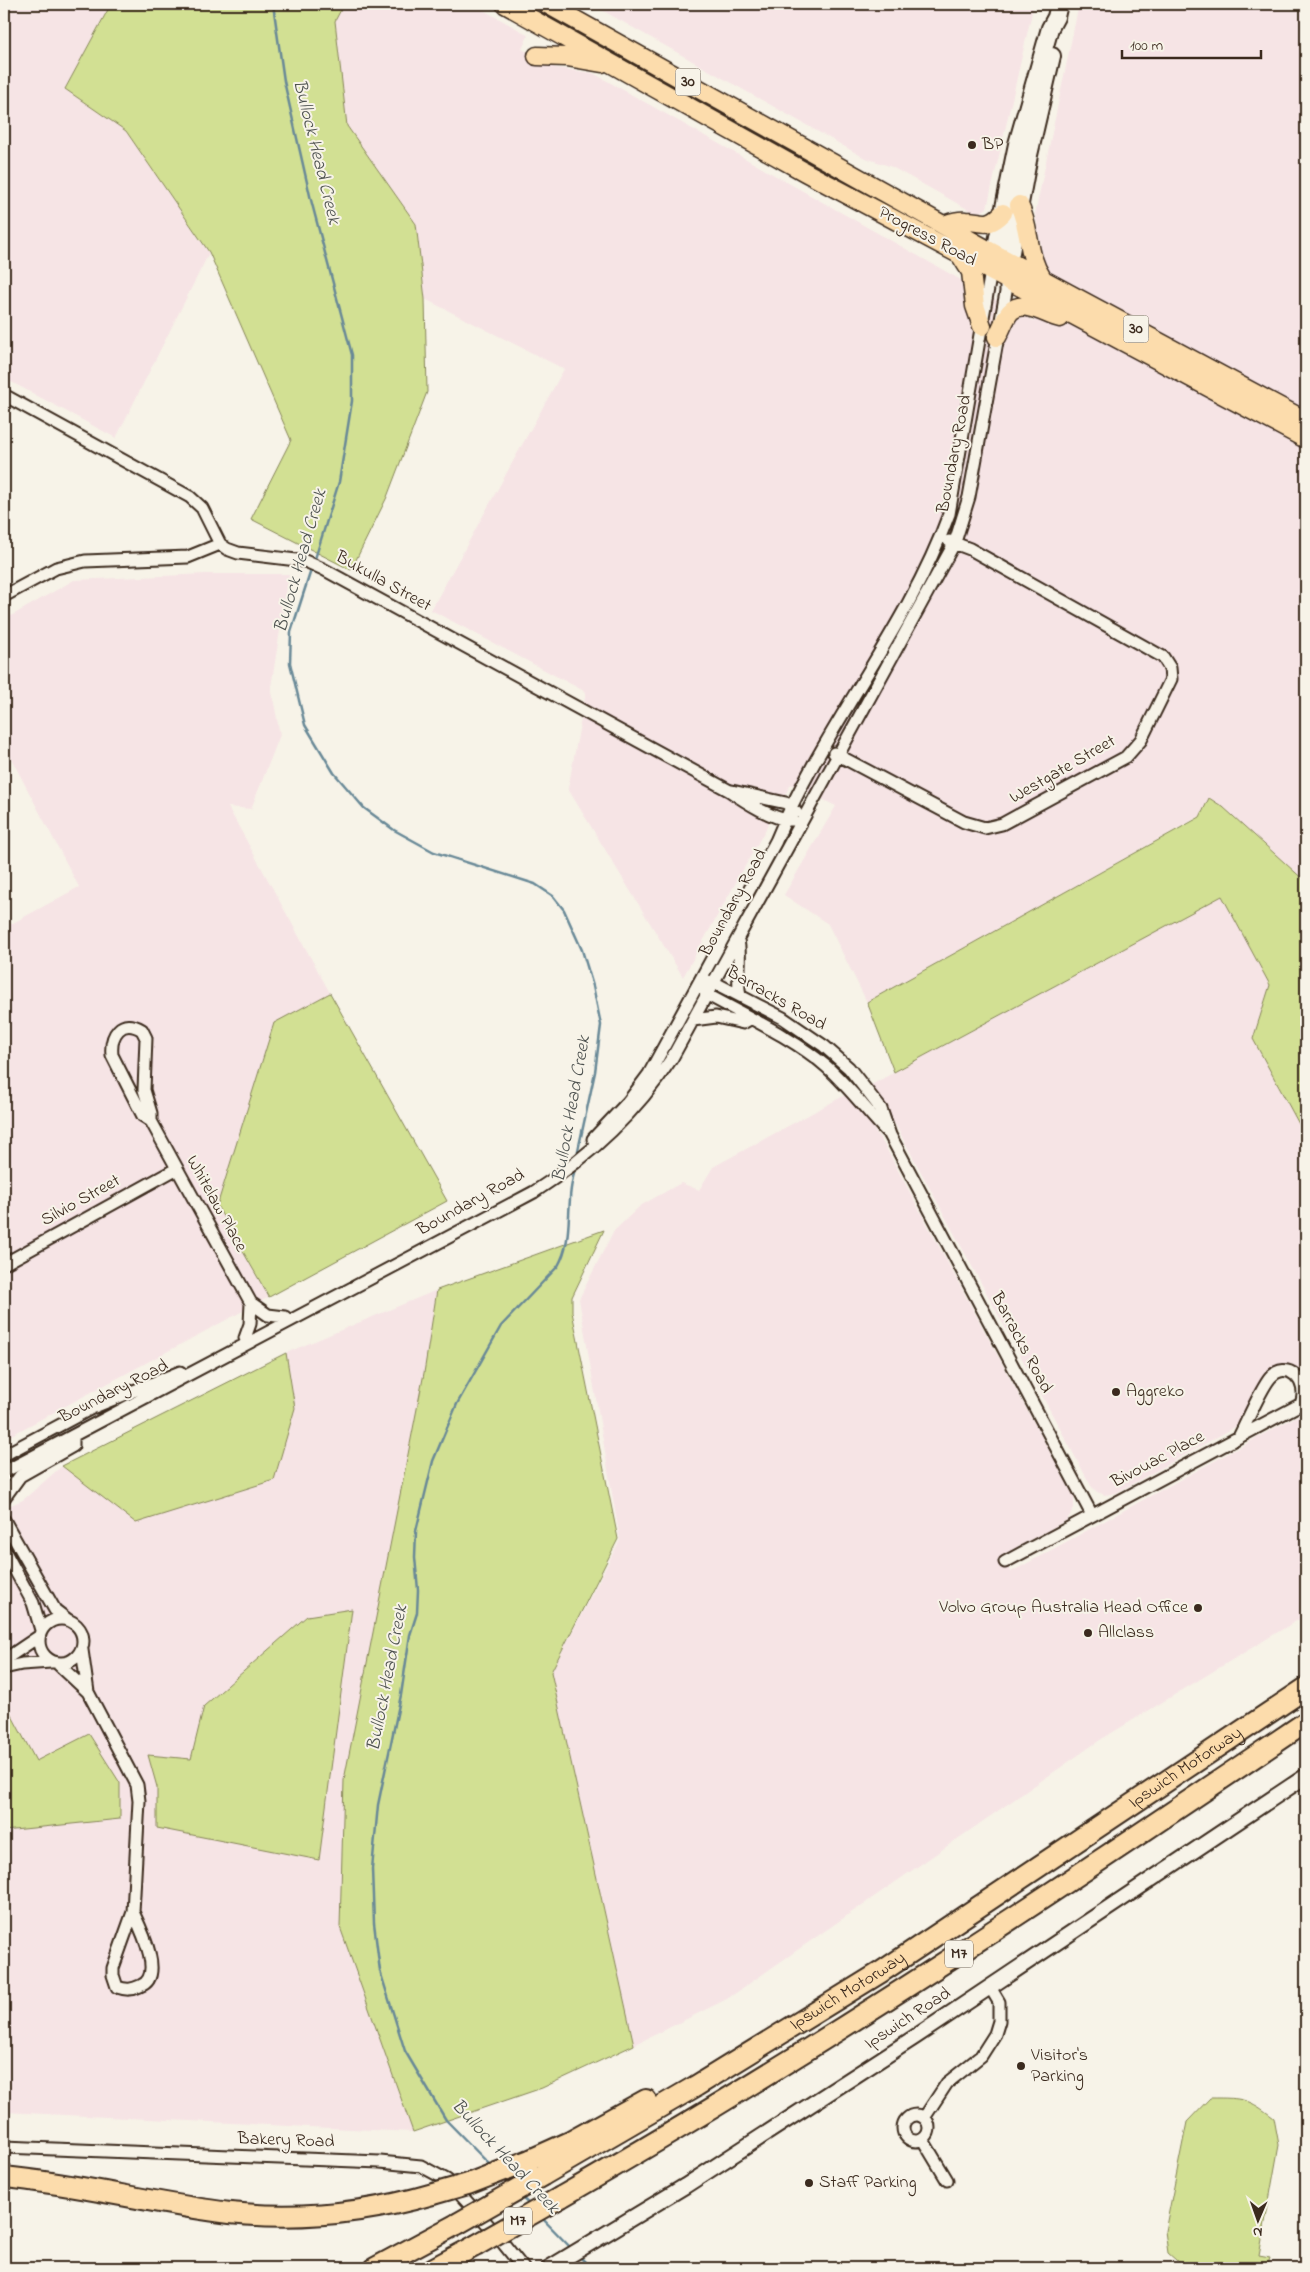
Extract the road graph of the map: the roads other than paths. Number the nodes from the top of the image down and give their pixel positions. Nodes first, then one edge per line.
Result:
1 (505, 4) edge
2 (554, 8) edge
3 (1057, 10) edge
4 (551, 28) junction
5 (537, 56) dead end
6 (617, 66) junction
7 (1019, 205) junction
8 (1002, 213) junction
9 (944, 225) junction
10 (961, 256) junction
11 (1002, 257) junction
12 (999, 275) junction
13 (1042, 278) junction
14 (982, 326) junction
15 (1094, 327) junction
16 (998, 337) junction
17 (4, 395) edge
18 (1306, 421) edge
19 (1306, 439) edge
20 (940, 539) junction
21 (954, 542) junction
22 (220, 544) junction
23 (4, 596) edge
24 (823, 747) junction
25 (838, 755) junction
26 (730, 791) junction
27 (792, 807) junction
28 (801, 820) junction
29 (784, 821) junction
30 (738, 940) junction
31 (698, 980) junction
32 (714, 982) junction
33 (706, 994) junction
34 (740, 996) junction
35 (750, 1019) junction
36 (693, 1020) junction
37 (151, 1121) junction
38 (615, 1123) junction
39 (890, 1136) junction
40 (176, 1169) junction
41 (492, 1212) junction
42 (4, 1264) edge
43 (251, 1303) junction
44 (285, 1317) junction
45 (245, 1338) junction
46 (73, 1436) junction
47 (1239, 1437) junction
48 (5, 1453) edge
49 (4, 1472) edge
50 (4, 1498) edge
51 (1092, 1515) junction
52 (4, 1520) edge
53 (4, 1550) edge
54 (1005, 1562) dead end
55 (68, 1620) junction
56 (40, 1634) junction
57 (82, 1650) junction
58 (4, 1660) edge
59 (55, 1663) junction
60 (4, 1668) edge
61 (1306, 1688) edge
62 (88, 1692) junction
63 (1306, 1722) edge
64 (1306, 1776) edge
65 (134, 1912) junction
66 (990, 1987) junction
67 (696, 2086) junction
68 (924, 2118) junction
69 (923, 2140) junction
70 (4, 2147) edge
71 (4, 2177) edge
72 (947, 2180) dead end
73 (375, 2268) edge
74 (434, 2268) edge
75 (523, 2268) edge
76 (549, 2268) edge

1 - 4 main road, Progress Road / 30
2 - 4 main road, Progress Road / 30
2 - 9 main road, Progress Road / 30
3 - 7 main road, Boundary Road
3 - 8 main road, Boundary Road
4 - 6 main road, Progress Road / 30
5 - 6 main road
6 - 10 main road, Progress Road / 30
7 - 11 main road, Boundary Road
7 - 13 main road
8 - 9 main road
8 - 11 main road, Boundary Road
9 - 11 main road, Progress Road / 30
10 - 12 main road, Progress Road / 30
10 - 14 main road
11 - 12 main road, Boundary Road
11 - 13 main road, Progress Road / 30
12 - 14 street, Boundary Road
12 - 15 main road, Progress Road / 30
12 - 16 street, Boundary Road
13 - 18 main road, Progress Road / 30
14 - 20 street, Boundary Road
15 - 16 main road
15 - 19 main road, Progress Road / 30
16 - 21 street, Boundary Road
17 - 22 street
20 - 21 street, Westgate Street
20 - 24 street, Boundary Road
21 - 25 street, Boundary Road
21 - 25 street, Westgate Street
22 - 23 street
22 - 26 street, Bukulla Street
24 - 25 street, Westgate Street
24 - 27 street, Boundary Road
25 - 28 street, Boundary Road
26 - 27 street, Bukulla Street
26 - 29 street, Bukulla Street
27 - 28 street
27 - 29 street, Boundary Road
28 - 29 street
28 - 30 street, Boundary Road
29 - 31 street, Boundary Road
30 - 32 street, Boundary Road
30 - 34 street
31 - 32 street, Barracks Road
31 - 33 street, Barracks Road
31 - 38 street, Boundary Road
32 - 33 street, Boundary Road
32 - 34 street, Barracks Road
33 - 35 street, Barracks Road
33 - 36 street, Boundary Road
34 - 39 street, Barracks Road
35 - 36 street
35 - 39 street, Barracks Road
36 - 38 street, Boundary Road
37 - 37 street, Whitelaw Place
37 - 40 street, Whitelaw Place
38 - 41 street, Boundary Road
39 - 51 street, Barracks Road
40 - 42 street, Silvio Street
40 - 43 street, Whitelaw Place
41 - 44 street, Boundary Road
41 - 46 street, Boundary Road
43 - 44 street
43 - 45 street
44 - 45 street, Boundary Road
45 - 48 street, Boundary Road
46 - 49 street, Boundary Road
46 - 50 street
47 - 47 street, Bivouac Place
47 - 51 street, Bivouac Place
51 - 54 street, Bivouac Place
52 - 55 street
53 - 56 street
55 - 56 street
55 - 57 street
56 - 58 street
56 - 59 street
57 - 59 street
57 - 62 street
59 - 60 street
59 - 62 street
61 - 67 highway, Ipswich Motorway / M7
62 - 65 street
63 - 74 highway, Ipswich Motorway / M7, bridge
64 - 66 street, Ipswich Road
65 - 65 street
66 - 68 street
66 - 76 street, Ipswich Road
67 - 71 highway, bridge
67 - 73 highway, Ipswich Motorway / M7, bridge
68 - 69 street
68 - 69 street
69 - 72 street
70 - 75 street, Bakery Road

